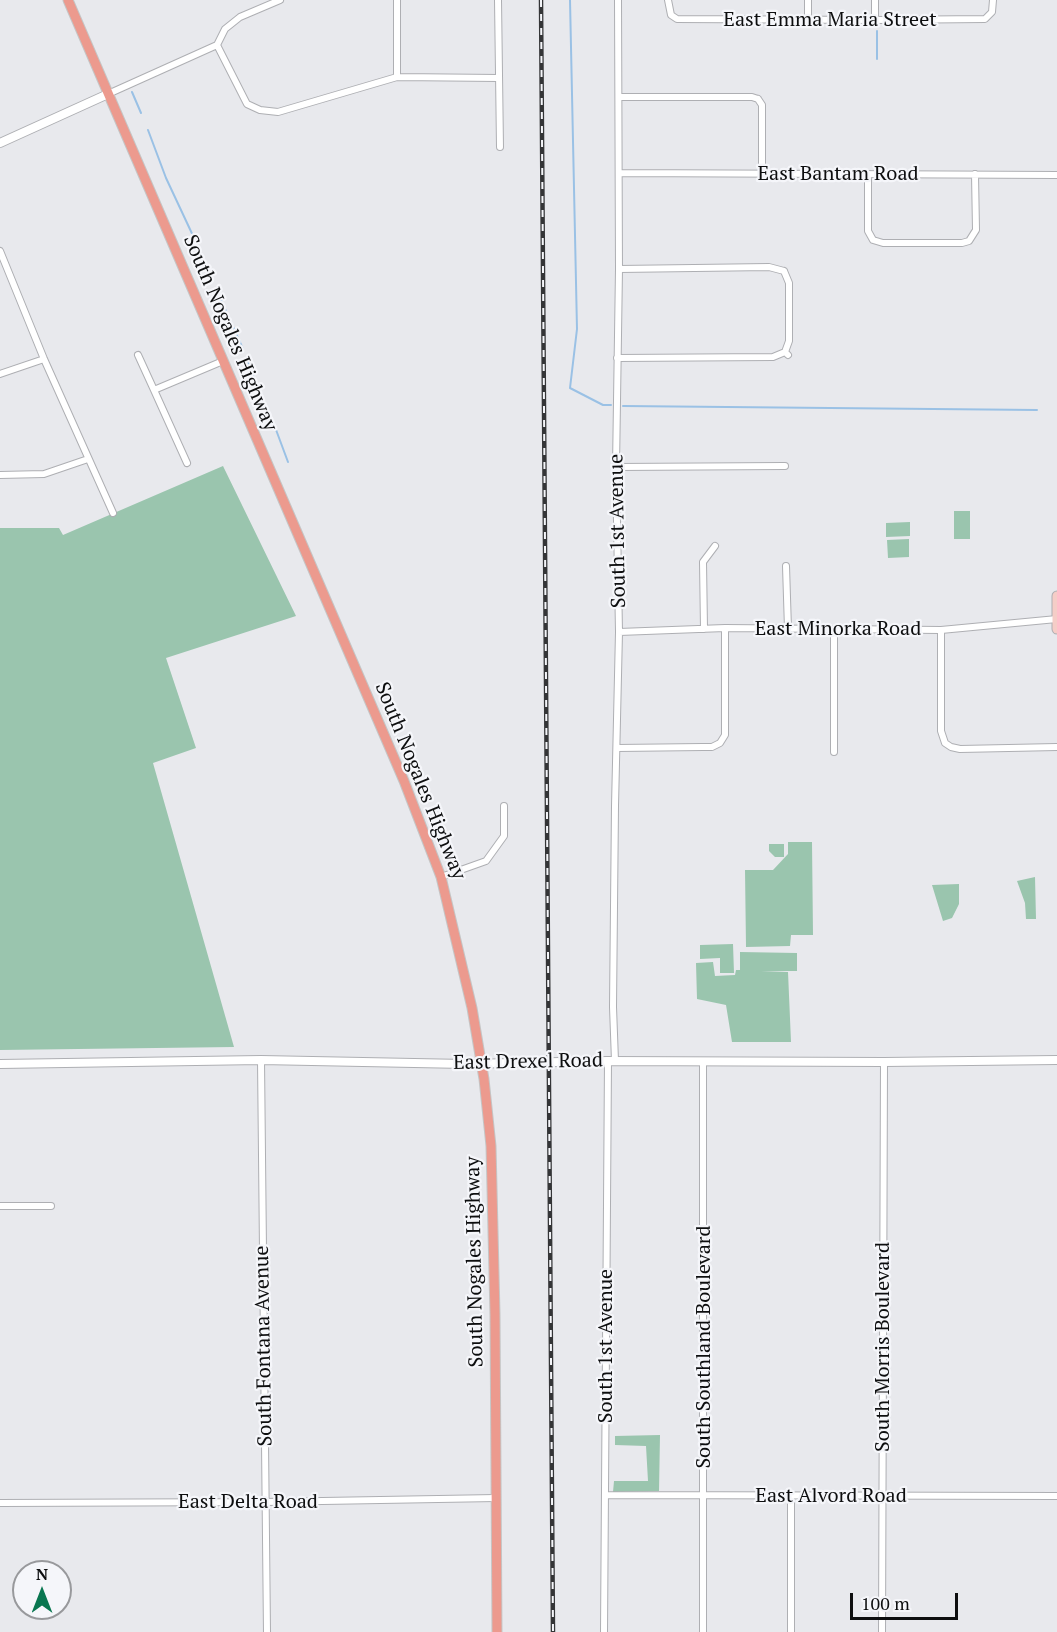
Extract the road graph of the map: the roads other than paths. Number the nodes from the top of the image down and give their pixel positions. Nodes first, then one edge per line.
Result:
1 (68, 0) edge
2 (280, 0) edge
3 (397, 0) edge
4 (498, 0) edge
5 (618, 0) edge
6 (668, 0) edge
7 (808, 0) edge
8 (875, 0) edge
9 (993, 0) edge
10 (808, 20) junction
11 (874, 20) junction
12 (217, 45) junction
13 (397, 77) junction
14 (499, 78) junction
15 (108, 94) junction
16 (765, 94) dead end
17 (619, 97) junction
18 (758, 99) junction
19 (0, 143) edge
20 (500, 147) dead end
21 (619, 173) junction
22 (762, 174) junction
23 (868, 174) junction
24 (975, 174) junction
25 (1057, 175) edge
26 (0, 251) edge
27 (2, 261) edge
28 (619, 269) junction
29 (138, 355) dead end
30 (617, 358) junction
31 (44, 359) junction
32 (223, 361) junction
33 (0, 374) edge
34 (154, 390) junction
35 (88, 459) junction
36 (187, 463) dead end
37 (785, 466) dead end
38 (616, 467) junction
39 (0, 475) edge
40 (113, 513) dead end
41 (715, 546) dead end
42 (786, 566) dead end
43 (1057, 596) edge
44 (1057, 619) edge
45 (725, 628) junction
46 (704, 629) junction
47 (788, 629) junction
48 (834, 629) junction
49 (1057, 629) edge
50 (941, 630) junction
51 (619, 632) junction
52 (945, 743) junction
53 (1057, 747) edge
54 (617, 748) junction
55 (939, 749) dead end
56 (834, 752) dead end
57 (504, 806) dead end
58 (441, 877) junction
59 (261, 1060) junction
60 (1057, 1060) edge
61 (611, 1061) junction
62 (703, 1062) junction
63 (884, 1062) junction
64 (0, 1064) edge
65 (480, 1064) junction
66 (0, 1206) edge
67 (51, 1206) dead end
68 (605, 1495) junction
69 (703, 1496) junction
70 (791, 1496) junction
71 (882, 1496) junction
72 (1057, 1496) edge
73 (496, 1498) junction
74 (266, 1502) junction
75 (0, 1503) edge
76 (267, 1632) edge
77 (497, 1632) edge
78 (604, 1632) edge
79 (704, 1632) edge
80 (791, 1632) edge
81 (882, 1632) edge

1 - 15 main road, South Nogales Highway
2 - 12 street
3 - 13 street
4 - 14 street
5 - 17 street, South 1st Avenue
6 - 10 street, East Emma Maria Street
7 - 10 street
8 - 11 street
9 - 11 street, East Emma Maria Street
10 - 11 street, East Emma Maria Street
12 - 13 street
12 - 15 street
13 - 14 street
14 - 20 street
15 - 19 street
15 - 32 main road, South Nogales Highway
16 - 18 street
17 - 18 street
17 - 21 street, South 1st Avenue
18 - 22 street
21 - 22 street, East Bantam Road
21 - 28 street, South 1st Avenue
22 - 23 street, East Bantam Road
23 - 24 street, East Bantam Road
23 - 24 street
24 - 25 street, East Bantam Road
26 - 27 street
27 - 31 street
28 - 30 street, South 1st Avenue
28 - 30 street
29 - 34 street
30 - 38 street, South 1st Avenue
31 - 33 street
31 - 35 street
32 - 34 street
32 - 58 main road, South Nogales Highway
34 - 36 street
35 - 39 street
35 - 40 street
37 - 38 street
38 - 51 street, South 1st Avenue
41 - 46 street
42 - 47 street
43 - 44 main road
44 - 49 main road
44 - 50 street, East Minorka Road
45 - 46 street, East Minorka Road
45 - 47 street, East Minorka Road
45 - 54 street
46 - 51 street, East Minorka Road
47 - 48 street, East Minorka Road
48 - 50 street, East Minorka Road
48 - 56 street
50 - 52 street
51 - 54 street, South 1st Avenue
52 - 53 street
52 - 55 street
54 - 61 street, South 1st Avenue
57 - 58 street
58 - 65 main road, South Nogales Highway
59 - 64 street, East Drexel Road
59 - 65 street, East Drexel Road
59 - 74 street, South Fontana Avenue
60 - 63 street, East Drexel Road
61 - 62 street, East Drexel Road
61 - 65 street, East Drexel Road
61 - 68 street, South 1st Avenue
62 - 63 street, East Drexel Road
62 - 69 street, South Southland Boulevard
63 - 71 street, South Morris Boulevard
65 - 73 main road, South Nogales Highway
66 - 67 street
68 - 69 street, East Alvord Road
68 - 78 street, South 1st Avenue
69 - 70 street, East Alvord Road
69 - 79 street, South Southland Boulevard
70 - 71 street, East Alvord Road
70 - 80 street
71 - 72 street, East Alvord Road
71 - 81 street, South Morris Boulevard
73 - 74 street, East Delta Road
73 - 77 main road, South Nogales Highway
74 - 75 street, East Delta Road
74 - 76 street, South Fontana Avenue

